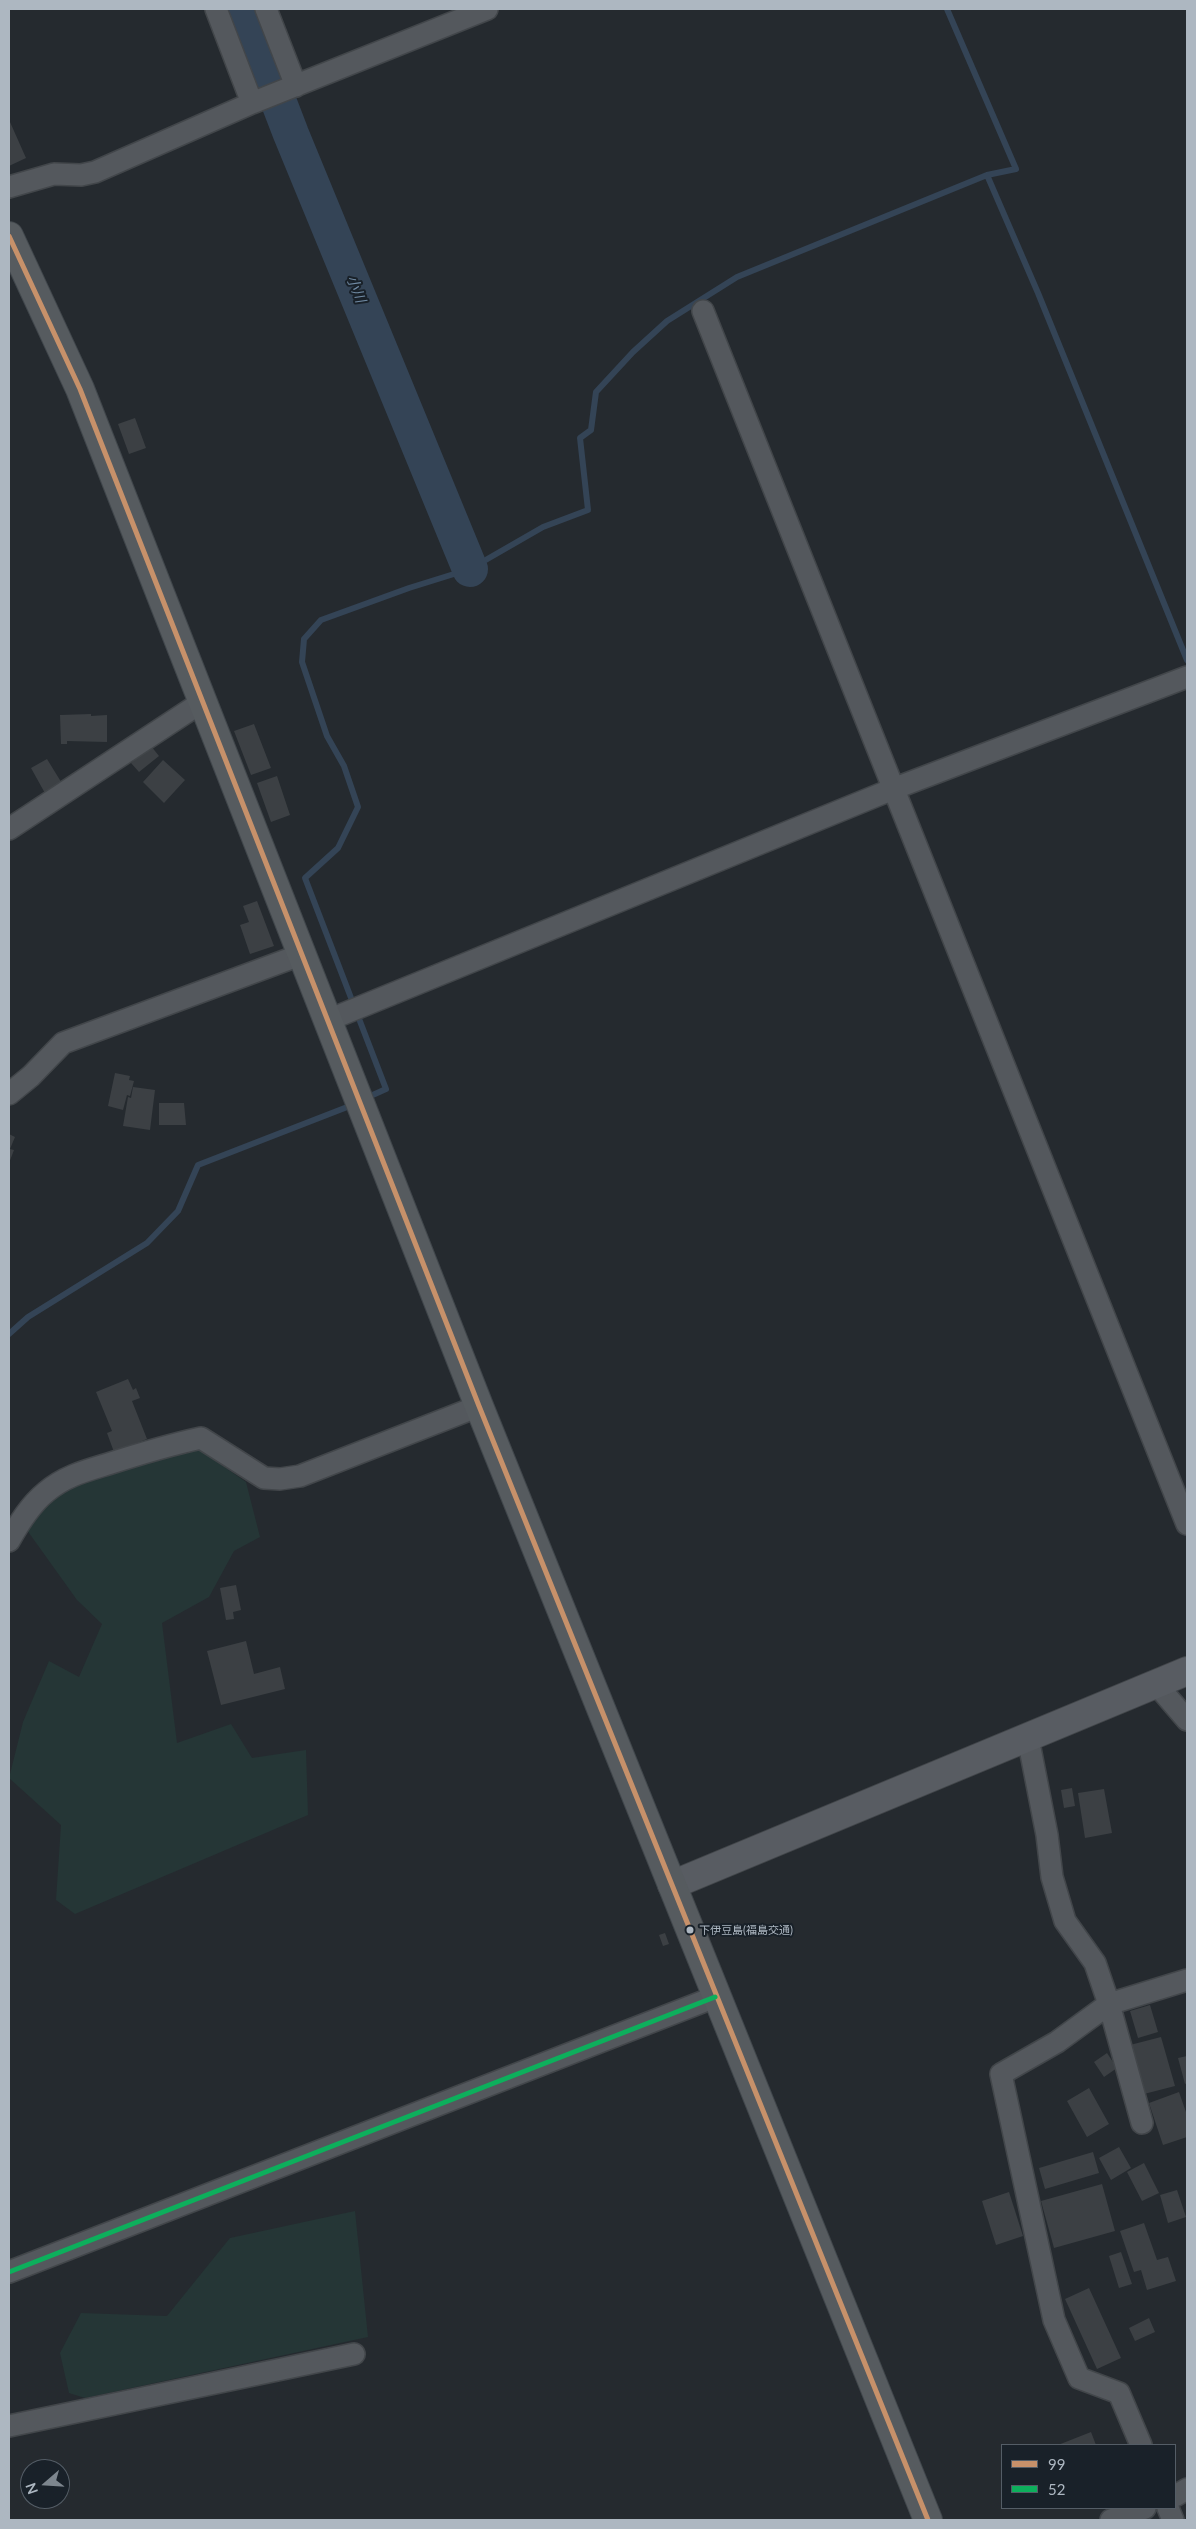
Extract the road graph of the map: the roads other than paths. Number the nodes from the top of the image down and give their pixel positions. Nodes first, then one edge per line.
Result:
1 (216, 9) edge
2 (266, 9) edge
3 (488, 9) edge
4 (296, 86) junction
5 (252, 103) junction
6 (9, 187) edge
7 (9, 236) edge
8 (703, 311) dead end
9 (1187, 677) edge
10 (202, 702) junction
11 (893, 789) junction
12 (9, 829) edge
13 (300, 956) junction
14 (326, 1021) junction
15 (9, 1094) edge
16 (479, 1406) junction
17 (1187, 1524) edge
18 (9, 1541) edge
19 (1187, 1671) edge
20 (1157, 1685) junction
21 (1187, 1720) edge
22 (1028, 1738) junction
23 (672, 1884) junction
24 (1187, 1980) edge
25 (715, 1997) junction
26 (1109, 2004) junction
27 (1142, 2124) dead end
28 (9, 2272) edge
29 (354, 2354) dead end
30 (9, 2426) edge
31 (1141, 2444) edge
32 (1187, 2489) edge
33 (1176, 2495) edge
34 (1142, 2509) edge
35 (928, 2520) edge
36 (1111, 2520) edge

1 - 5 street
2 - 4 street
3 - 4 street
4 - 5 street
5 - 6 street
7 - 10 main road
8 - 11 street
9 - 11 street
10 - 12 street
10 - 13 main road
11 - 14 street
11 - 17 street
13 - 14 main road
13 - 15 street
14 - 16 main road
16 - 18 street
16 - 23 main road
19 - 20 street
20 - 21 street
20 - 22 street
22 - 23 street
22 - 26 street
23 - 25 main road
24 - 26 street
25 - 28 street
25 - 35 main road
26 - 27 street
26 - 31 street
29 - 30 street
32 - 33 street
34 - 36 street

